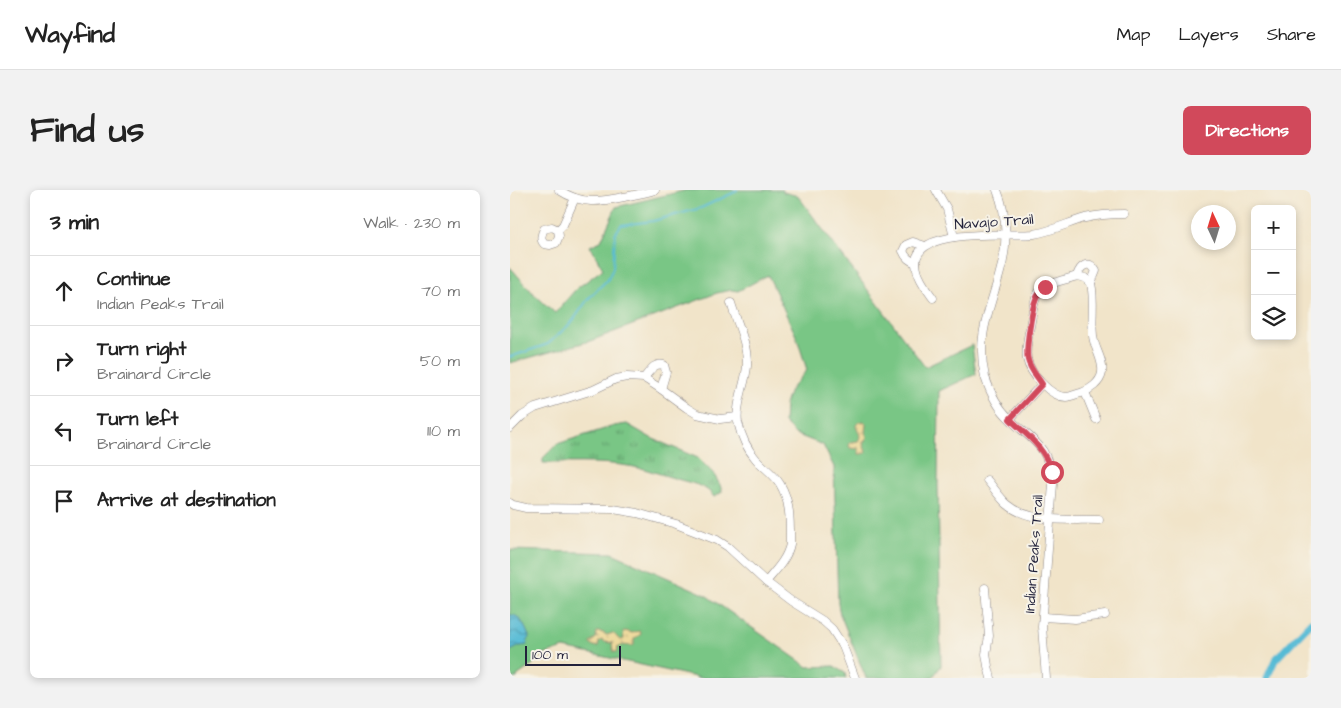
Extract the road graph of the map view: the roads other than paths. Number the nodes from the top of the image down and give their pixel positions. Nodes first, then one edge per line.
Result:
1 (560, 190) edge
2 (655, 190) edge
3 (936, 190) edge
4 (997, 190) edge
5 (575, 198) junction
6 (1124, 214) dead end
7 (558, 230) dead end
8 (1005, 235) junction
9 (954, 237) junction
10 (925, 246) junction
11 (916, 263) junction
12 (1077, 276) junction
13 (1091, 283) junction
14 (933, 298) dead end
15 (731, 303) dead end
16 (644, 378) junction
17 (1042, 384) junction
18 (661, 389) junction
19 (1085, 392) junction
20 (510, 416) edge
21 (737, 417) junction
22 (519, 418) junction
23 (1010, 419) junction
24 (1096, 419) dead end
25 (510, 428) edge
26 (987, 480) dead end
27 (510, 502) edge
28 (1050, 518) junction
29 (1099, 520) dead end
30 (766, 582) junction
31 (985, 588) dead end
32 (1105, 615) dead end
33 (1043, 617) junction
34 (856, 678) edge
35 (991, 678) edge
36 (1046, 678) edge

1 - 5 street
2 - 5 street
3 - 9 street
4 - 8 street, Indian Peaks Trail
5 - 7 street
6 - 8 street, Navajo Trail
8 - 9 street, Navajo Trail
8 - 23 street, Indian Peaks Trail
9 - 10 street, Navajo Trail
10 - 11 street
10 - 11 street, Navajo Trail
11 - 14 street, Navajo Trail
12 - 13 street
12 - 13 street
12 - 17 street
13 - 19 street
15 - 21 street
16 - 18 street
16 - 18 street
16 - 22 street
17 - 19 street
17 - 23 street
18 - 21 street
19 - 24 street
20 - 22 street
21 - 30 street
22 - 25 street
23 - 28 street, Indian Peaks Trail
26 - 28 street
27 - 30 street
28 - 29 street
28 - 33 street, Indian Peaks Trail
30 - 34 street
31 - 35 street
32 - 33 street
33 - 36 street, Indian Peaks Trail

